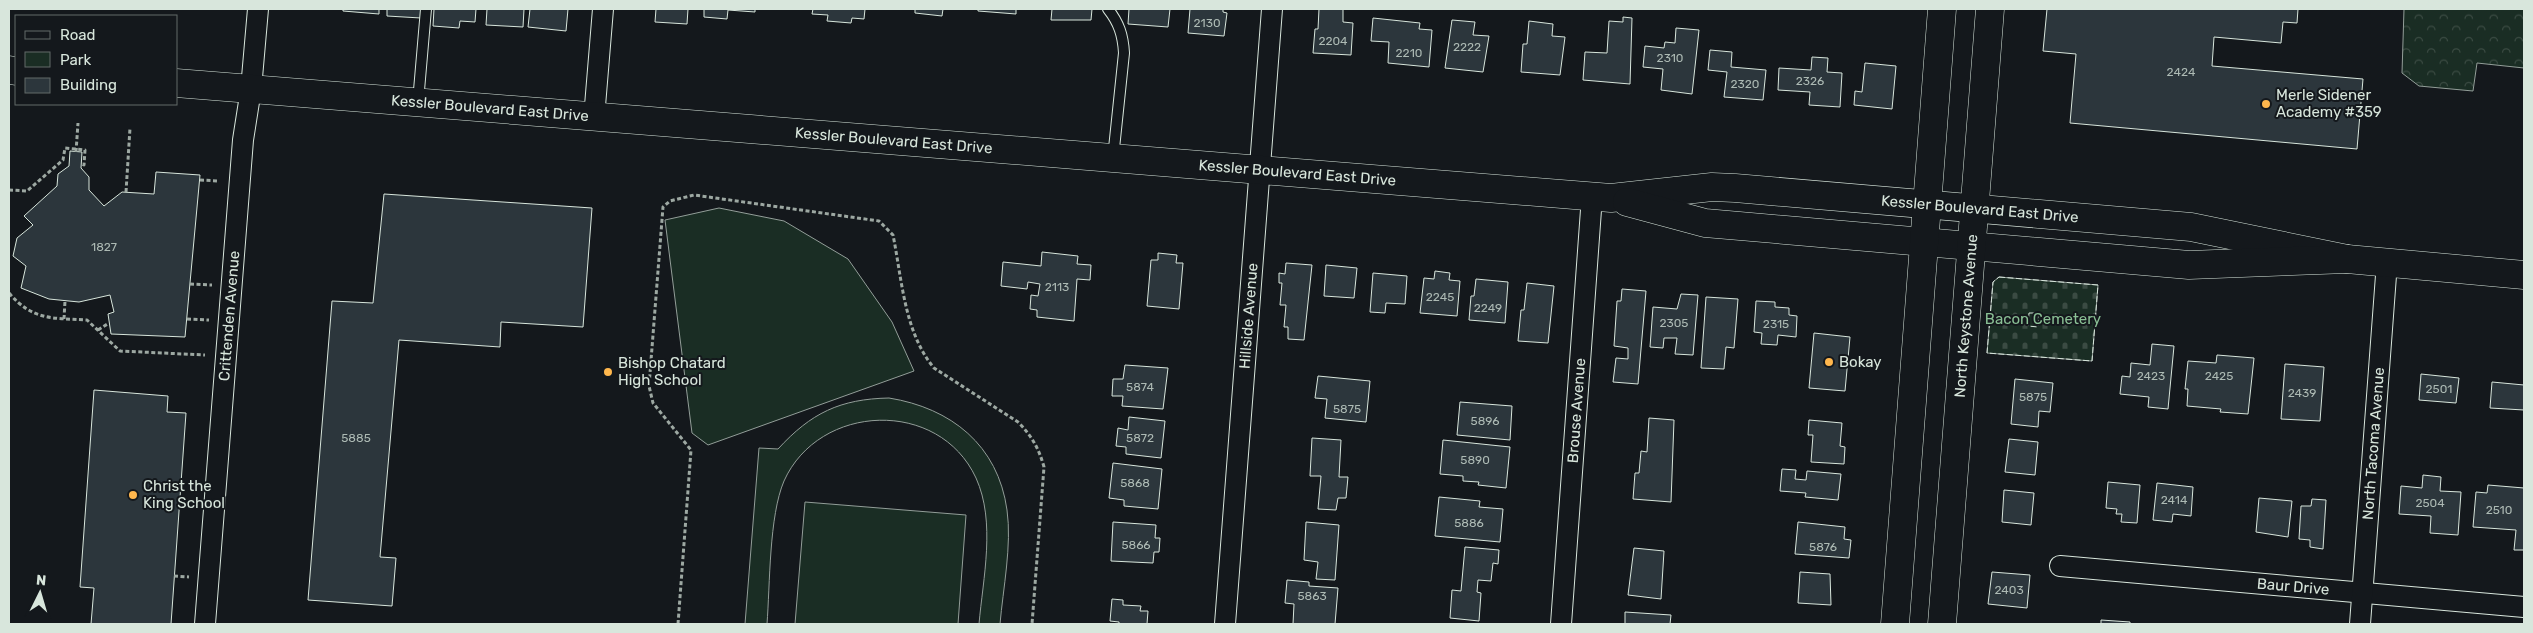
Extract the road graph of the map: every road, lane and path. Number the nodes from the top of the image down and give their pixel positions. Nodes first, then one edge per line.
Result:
1 (258, 9) edge
2 (426, 9) edge
3 (603, 9) edge
4 (1108, 9) edge
5 (1272, 9) edge
6 (1942, 9) edge
7 (1990, 9) edge
8 (178, 83) edge
9 (251, 89) junction
10 (418, 103) junction
11 (594, 118) junction
12 (78, 123) dead end
13 (130, 128) dead end
14 (76, 151) junction
15 (1112, 159) junction
16 (82, 164) dead end
17 (1260, 171) junction
18 (200, 180) dead end
19 (220, 181) dead end
20 (9, 190) edge
21 (126, 192) dead end
22 (1602, 197) junction
23 (1927, 204) junction
24 (1974, 208) junction
25 (1924, 240) junction
26 (1972, 244) junction
27 (2347, 259) junction
28 (2387, 262) junction
29 (2524, 275) edge
30 (190, 284) dead end
31 (212, 285) dead end
32 (9, 293) edge
33 (65, 301) dead end
34 (64, 319) junction
35 (187, 319) dead end
36 (209, 320) dead end
37 (109, 323) dead end
38 (98, 330) junction
39 (207, 355) dead end
40 (2060, 566) dead end
41 (174, 576) dead end
42 (190, 577) dead end
43 (2362, 594) junction
44 (2524, 607) edge
45 (205, 624) edge
46 (678, 624) edge
47 (1032, 624) edge
48 (1225, 624) edge
49 (1561, 624) edge
50 (1896, 624) edge
51 (1942, 624) edge
52 (2360, 624) edge

1 - 9 street, Crittenden Avenue
2 - 10 lane
3 - 11 street
4 - 15 lane
5 - 17 street, Hillside Avenue
6 - 23 main road
7 - 24 main road, North Keystone Avenue
8 - 9 main road, Kessler Boulevard East Drive
9 - 10 main road, Kessler Boulevard East Drive
9 - 45 street, Crittenden Avenue
10 - 11 main road, Kessler Boulevard East Drive
11 - 15 main road, Kessler Boulevard East Drive
12 - 14 path
13 - 21 path
14 - 16 path
14 - 20 path
15 - 17 main road, Kessler Boulevard East Drive
17 - 22 main road, Kessler Boulevard East Drive
17 - 48 street, Hillside Avenue
18 - 19 path
22 - 23 main road, Kessler Boulevard East Drive
22 - 25 main road, Kessler Boulevard East Drive
22 - 49 street, Brouse Avenue
23 - 24 main road, Kessler Boulevard East Drive
23 - 25 main road
24 - 26 main road, North Keystone Avenue
24 - 27 main road, Kessler Boulevard East Drive
25 - 26 main road, Kessler Boulevard East Drive
25 - 50 main road
26 - 27 main road, Kessler Boulevard East Drive
26 - 51 main road, North Keystone Avenue
27 - 28 main road, Kessler Boulevard East Drive
28 - 29 main road, Kessler Boulevard East Drive
28 - 43 street, North Tacoma Avenue
30 - 31 path
32 - 34 path
33 - 34 path
34 - 38 path
35 - 36 path
37 - 38 path
38 - 39 path
40 - 43 street, Baur Drive
41 - 42 path
43 - 44 street, Baur Drive
43 - 52 street, North Tacoma Avenue
46 - 47 path

